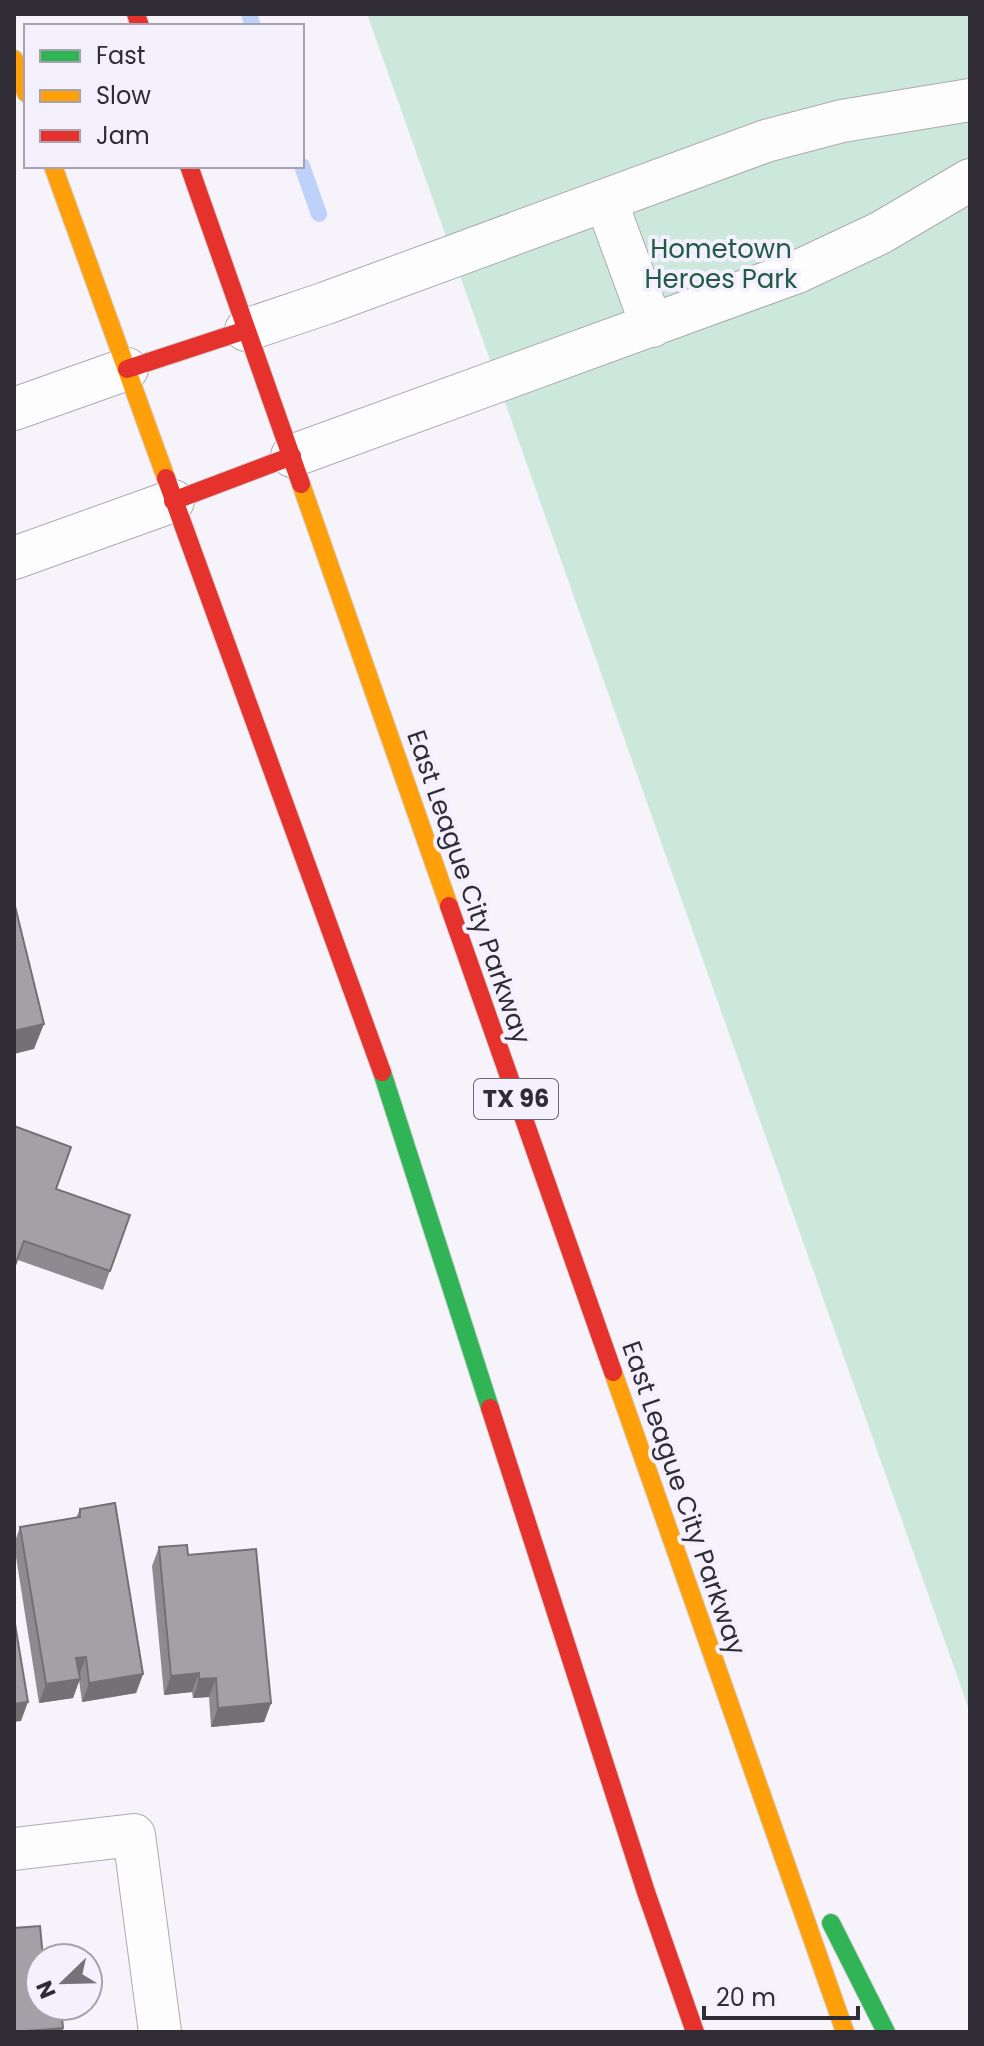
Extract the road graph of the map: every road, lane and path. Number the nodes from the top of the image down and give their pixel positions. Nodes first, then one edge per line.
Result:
1 (14, 59) edge
2 (24, 87) edge
3 (970, 100) edge
4 (54, 168) edge
5 (190, 168) edge
6 (970, 180) edge
7 (606, 201) junction
8 (652, 326) junction
9 (246, 330) junction
10 (127, 369) junction
11 (14, 409) edge
12 (292, 456) junction
13 (173, 501) junction
14 (14, 558) edge
15 (749, 1760) junction
16 (14, 1849) edge
17 (160, 2032) edge
18 (695, 2032) edge
19 (845, 2032) edge
20 (886, 2032) edge

1 - 2 main road
3 - 7 street
4 - 10 main road
5 - 9 main road, East League City Parkway / TX 96
6 - 8 street
7 - 8 street
7 - 9 street
8 - 12 street
9 - 10 main road
9 - 12 main road, East League City Parkway / TX 96
10 - 11 street
10 - 13 main road
12 - 13 main road
12 - 15 main road, East League City Parkway / TX 96
13 - 14 street
13 - 18 main road
15 - 19 main road, East League City Parkway / TX 96
15 - 20 main road
16 - 17 street

